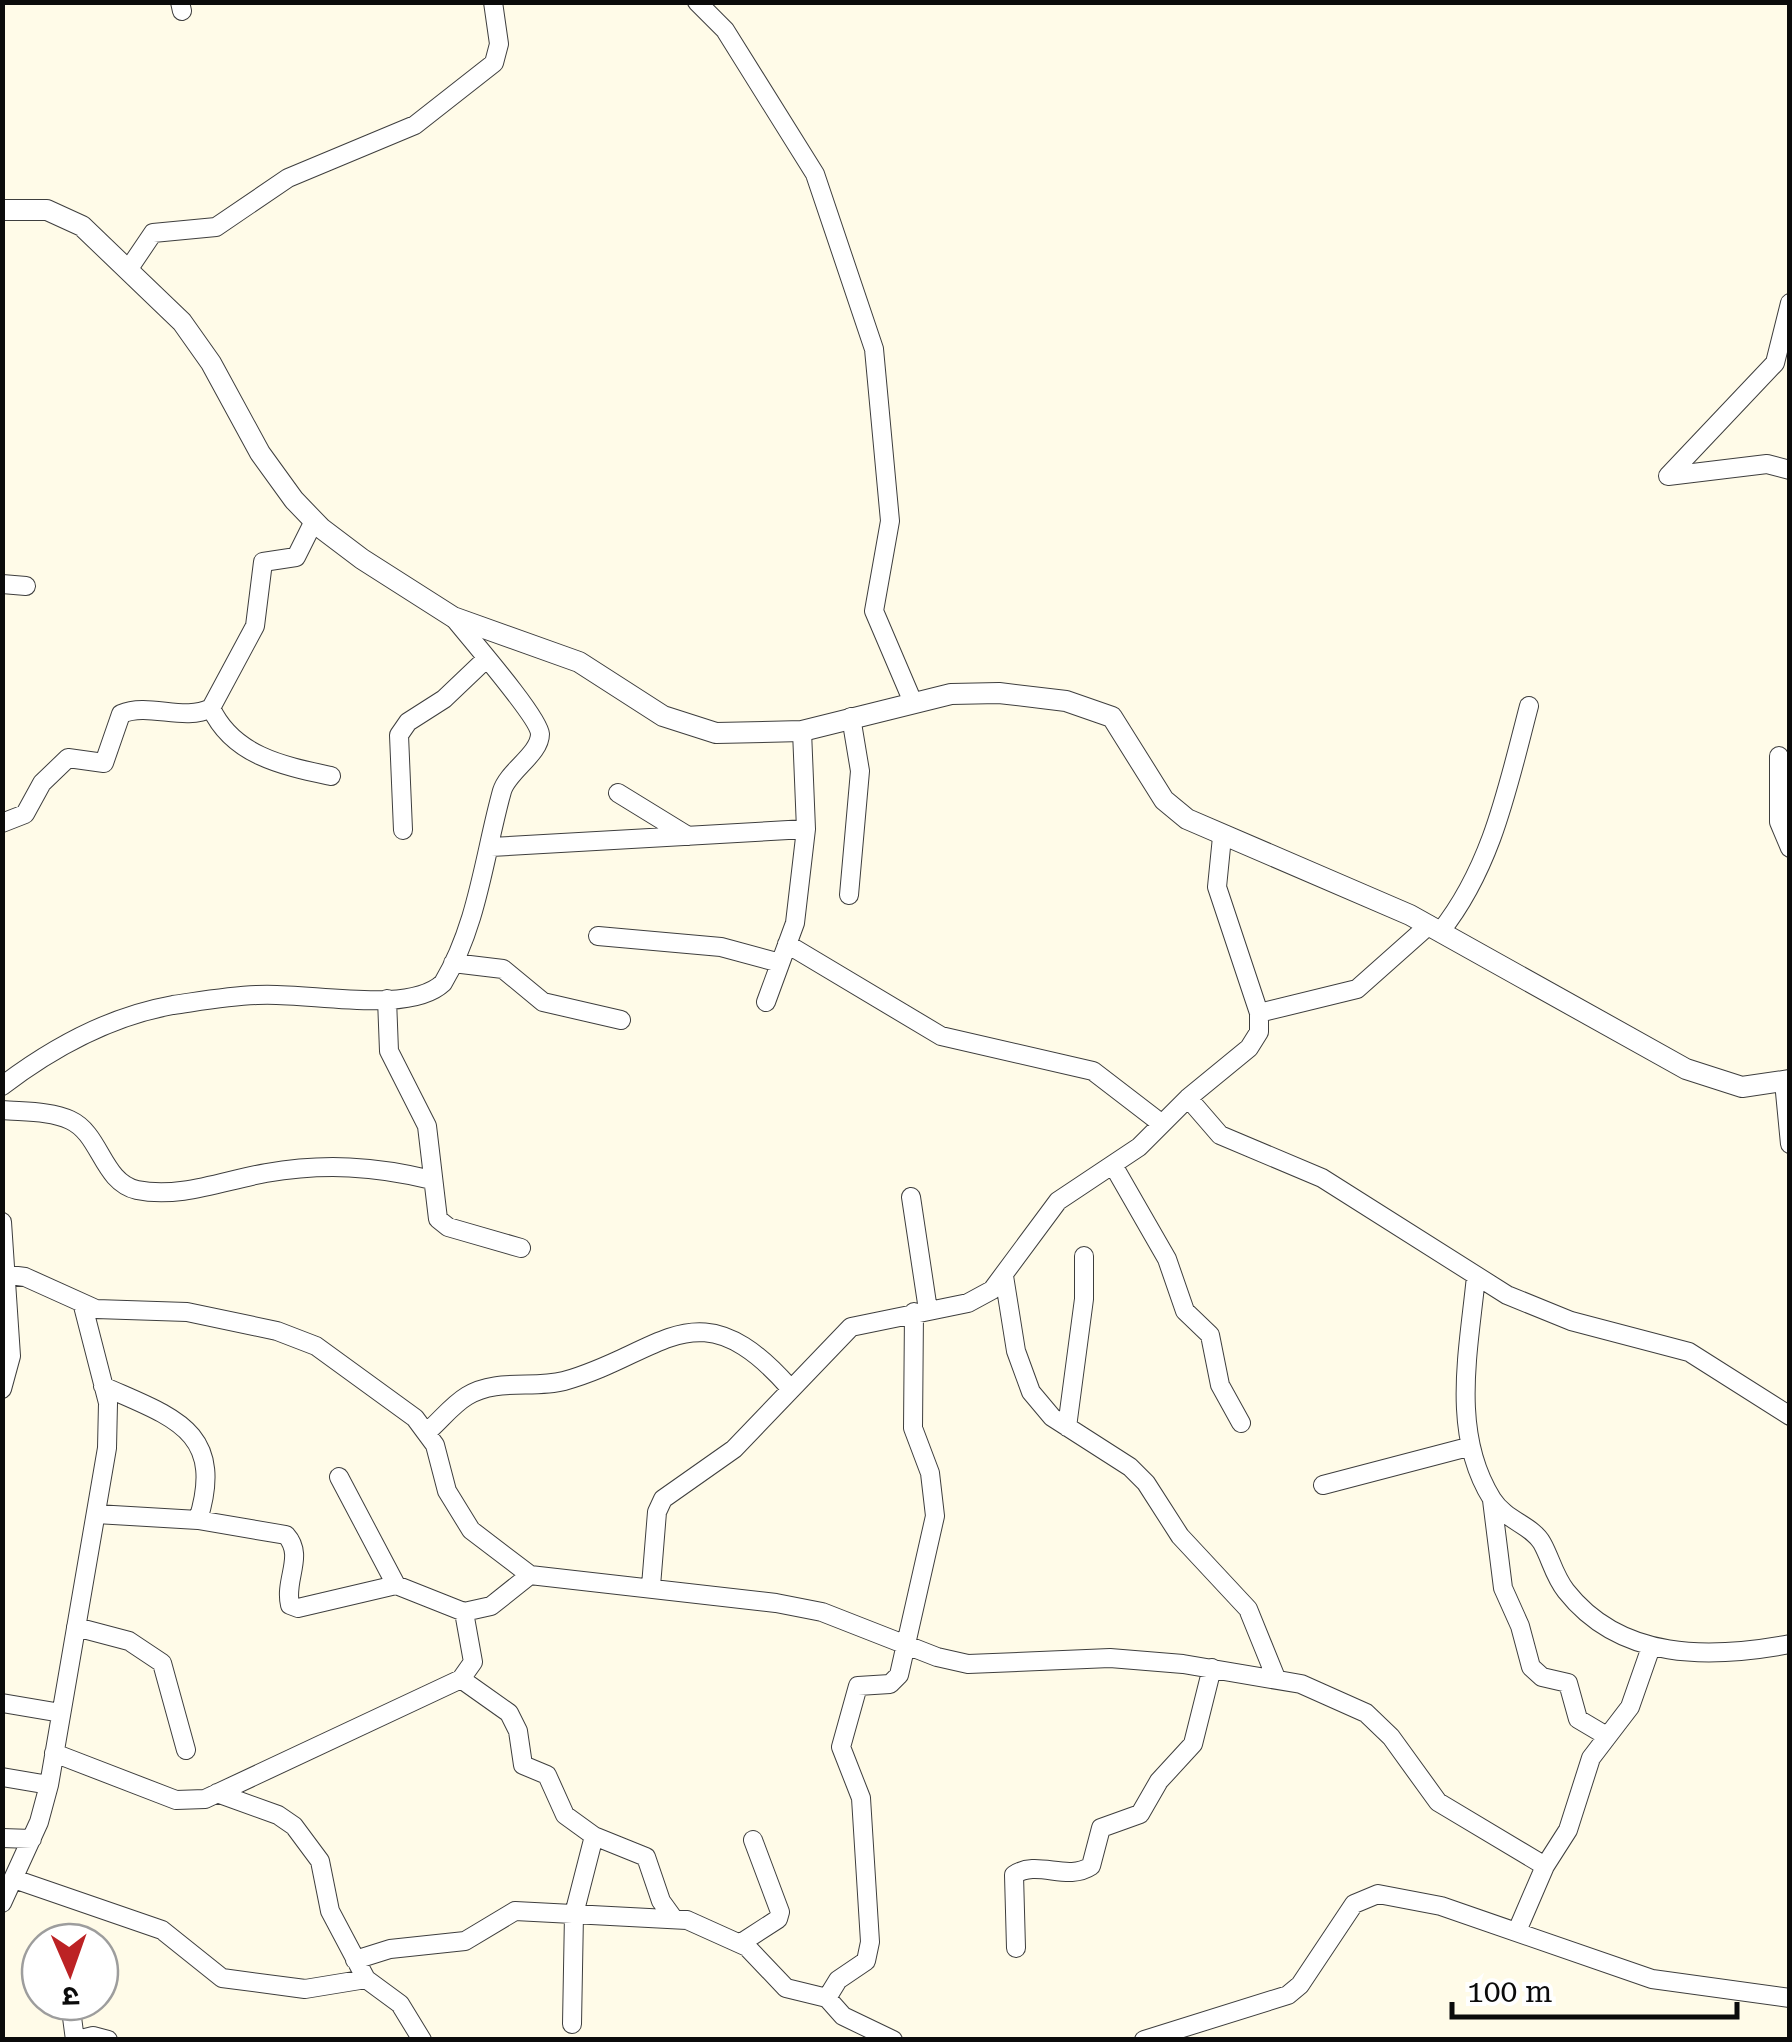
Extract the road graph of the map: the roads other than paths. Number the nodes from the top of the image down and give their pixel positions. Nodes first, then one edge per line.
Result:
1 (493, 2) edge
2 (697, 2) edge
3 (2, 210) edge
4 (128, 270) junction
5 (1790, 303) edge
6 (1790, 470) edge
7 (314, 521) junction
8 (2, 584) edge
9 (26, 586) dead end
10 (453, 616) junction
11 (486, 660) junction
12 (912, 700) junction
13 (1529, 706) dead end
14 (211, 708) junction
15 (851, 717) junction
16 (802, 730) junction
17 (1779, 756) dead end
18 (331, 776) dead end
19 (618, 793) dead end
20 (2, 823) edge
21 (404, 830) dead end
22 (806, 830) junction
23 (688, 836) junction
24 (1222, 837) junction
25 (491, 848) junction
26 (1790, 848) edge
27 (849, 895) dead end
28 (1434, 929) junction
29 (598, 936) dead end
30 (784, 953) junction
31 (454, 963) junction
32 (388, 998) junction
33 (766, 1002) dead end
34 (1260, 1013) junction
35 (622, 1020) dead end
36 (1787, 1081) edge
37 (2, 1086) edge
38 (1188, 1098) junction
39 (2, 1110) edge
40 (1162, 1124) junction
41 (1790, 1144) edge
42 (1113, 1166) junction
43 (432, 1180) junction
44 (912, 1197) dead end
45 (2, 1222) edge
46 (522, 1248) dead end
47 (1084, 1256) dead end
48 (5, 1274) edge
49 (1004, 1276) junction
50 (1476, 1276) junction
51 (83, 1306) junction
52 (921, 1311) junction
53 (103, 1386) junction
54 (789, 1387) junction
55 (2, 1390) edge
56 (1790, 1416) edge
57 (1240, 1423) dead end
58 (1068, 1427) junction
59 (427, 1432) junction
60 (1468, 1447) junction
61 (339, 1476) dead end
62 (1323, 1485) dead end
63 (1492, 1498) junction
64 (96, 1514) junction
65 (198, 1520) junction
66 (530, 1575) junction
67 (396, 1585) junction
68 (651, 1586) junction
69 (464, 1612) junction
70 (76, 1627) junction
71 (1790, 1644) edge
72 (907, 1646) junction
73 (1651, 1647) junction
74 (1212, 1668) junction
75 (1276, 1678) junction
76 (461, 1679) junction
77 (2, 1703) edge
78 (61, 1713) junction
79 (1605, 1735) junction
80 (186, 1750) dead end
81 (54, 1753) junction
82 (2, 1777) edge
83 (48, 1785) junction
84 (216, 1793) junction
85 (594, 1836) junction
86 (2, 1838) edge
87 (32, 1839) junction
88 (753, 1840) dead end
89 (1545, 1866) junction
90 (14, 1878) junction
91 (2, 1903) edge
92 (574, 1914) junction
93 (674, 1919) junction
94 (1516, 1931) junction
95 (741, 1943) junction
96 (1016, 1948) dead end
97 (355, 1960) junction
98 (366, 1979) junction
99 (826, 1998) junction
100 (1790, 1998) edge
101 (572, 2024) dead end
102 (76, 2040) edge
103 (108, 2040) edge
104 (422, 2040) edge
105 (893, 2040) edge
106 (1144, 2040) edge

1 - 4 street
2 - 12 street
3 - 4 street
4 - 7 street
5 - 6 street
7 - 10 street
7 - 14 street
8 - 9 street
10 - 11 street
10 - 16 street
11 - 21 street
11 - 25 street
12 - 15 street
12 - 24 street
13 - 28 street
14 - 18 street
14 - 20 street
15 - 16 street
15 - 27 street
16 - 22 street
17 - 26 street
19 - 23 street
22 - 23 street
22 - 30 street
23 - 25 street
24 - 28 street
24 - 34 street
25 - 31 street
28 - 34 street
28 - 36 street
29 - 30 street
30 - 33 street
30 - 40 street
31 - 32 street
31 - 35 street
32 - 37 street
32 - 43 street
34 - 38 street
36 - 41 street
38 - 40 street
38 - 50 street
39 - 43 street
40 - 42 street
42 - 49 street
42 - 57 street
43 - 46 street
44 - 52 street
45 - 48 street
47 - 58 street
48 - 51 street
48 - 55 street
49 - 52 street
49 - 58 street
50 - 56 street
50 - 60 street
51 - 53 street
51 - 59 street
52 - 54 street
52 - 72 street
53 - 64 street
53 - 65 street
54 - 59 street
54 - 68 street
58 - 75 street
59 - 66 street
60 - 62 street
60 - 63 street
61 - 67 street
63 - 73 street
63 - 79 street
64 - 65 street
64 - 70 street
65 - 67 street
66 - 68 street
66 - 69 street
67 - 69 street
68 - 72 street
69 - 76 street
70 - 78 street
70 - 80 street
71 - 73 street
72 - 74 street
72 - 99 street
73 - 79 street
74 - 75 street
74 - 96 street
75 - 89 street
76 - 84 street
76 - 85 street
77 - 78 street
78 - 81 street
79 - 89 street
81 - 83 street
81 - 84 street
82 - 83 street
83 - 87 street
84 - 97 street
85 - 92 street
85 - 93 street
86 - 87 street
87 - 90 street
88 - 95 street
89 - 94 street
90 - 91 street
90 - 98 street
92 - 93 street
92 - 97 street
92 - 101 street
93 - 95 street
94 - 100 street
94 - 106 street
95 - 99 street
97 - 98 street
98 - 104 street
99 - 105 street
102 - 103 street

